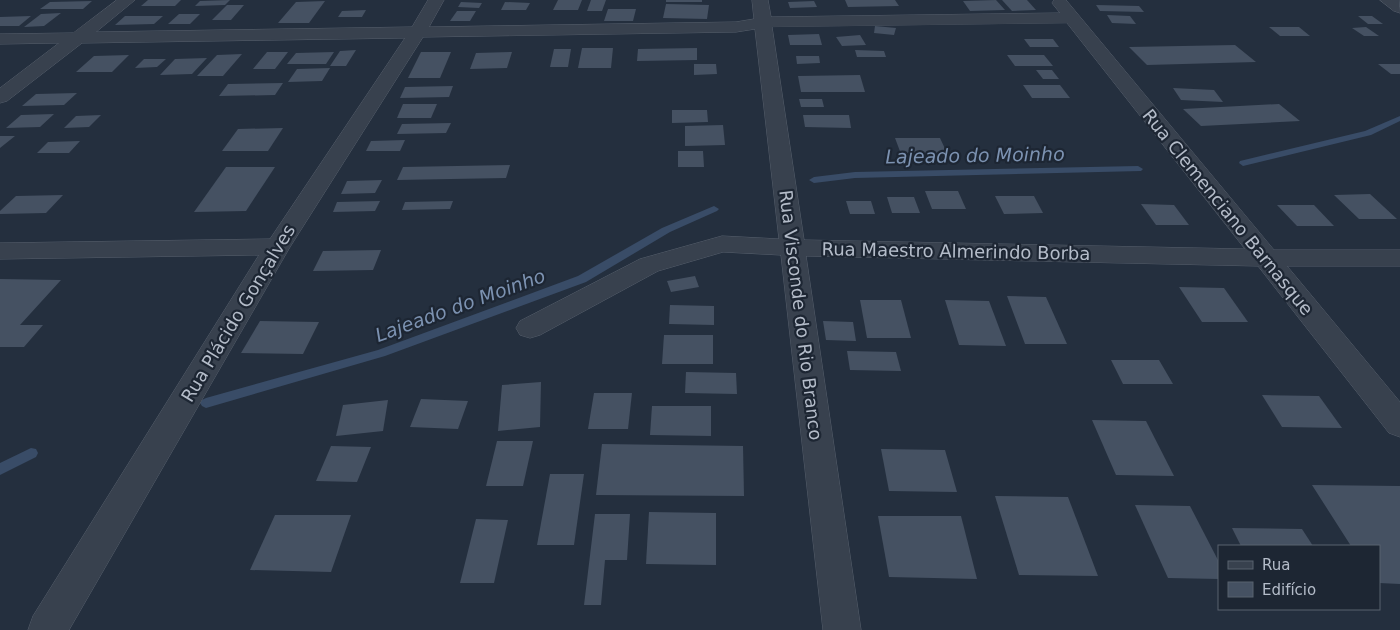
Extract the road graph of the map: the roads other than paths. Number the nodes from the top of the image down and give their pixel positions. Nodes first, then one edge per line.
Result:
1 (127, 0) edge
2 (436, 0) edge
3 (1388, 0) edge
4 (1400, 8) edge
5 (1064, 9) edge
6 (762, 11) edge
7 (418, 31) junction
8 (77, 38) junction
9 (0, 39) edge
10 (0, 97) edge
11 (277, 247) junction
12 (793, 248) junction
13 (0, 251) edge
14 (1266, 258) junction
15 (1400, 258) edge
16 (530, 328) dead end
17 (1400, 424) edge
18 (47, 630) edge
19 (842, 630) edge

1 - 8 street
2 - 7 street, Rua Plácido Gonçalves
3 - 4 street
5 - 6 street
5 - 14 street, Rua Clemenciano Barnasque
6 - 7 street
6 - 12 street, Rua Visconde do Rio Branco
7 - 8 street
7 - 11 street, Rua Plácido Gonçalves
8 - 9 street
8 - 10 street
11 - 13 street
11 - 18 street, Rua Plácido Gonçalves
12 - 14 street, Rua Maestro Almerindo Borba
12 - 16 street, Rua Maestro Almerindo Borba
12 - 19 street, Rua Visconde do Rio Branco
14 - 15 street, Rua Maestro Almerindo Borba
14 - 17 street, Rua Clemenciano Barnasque

